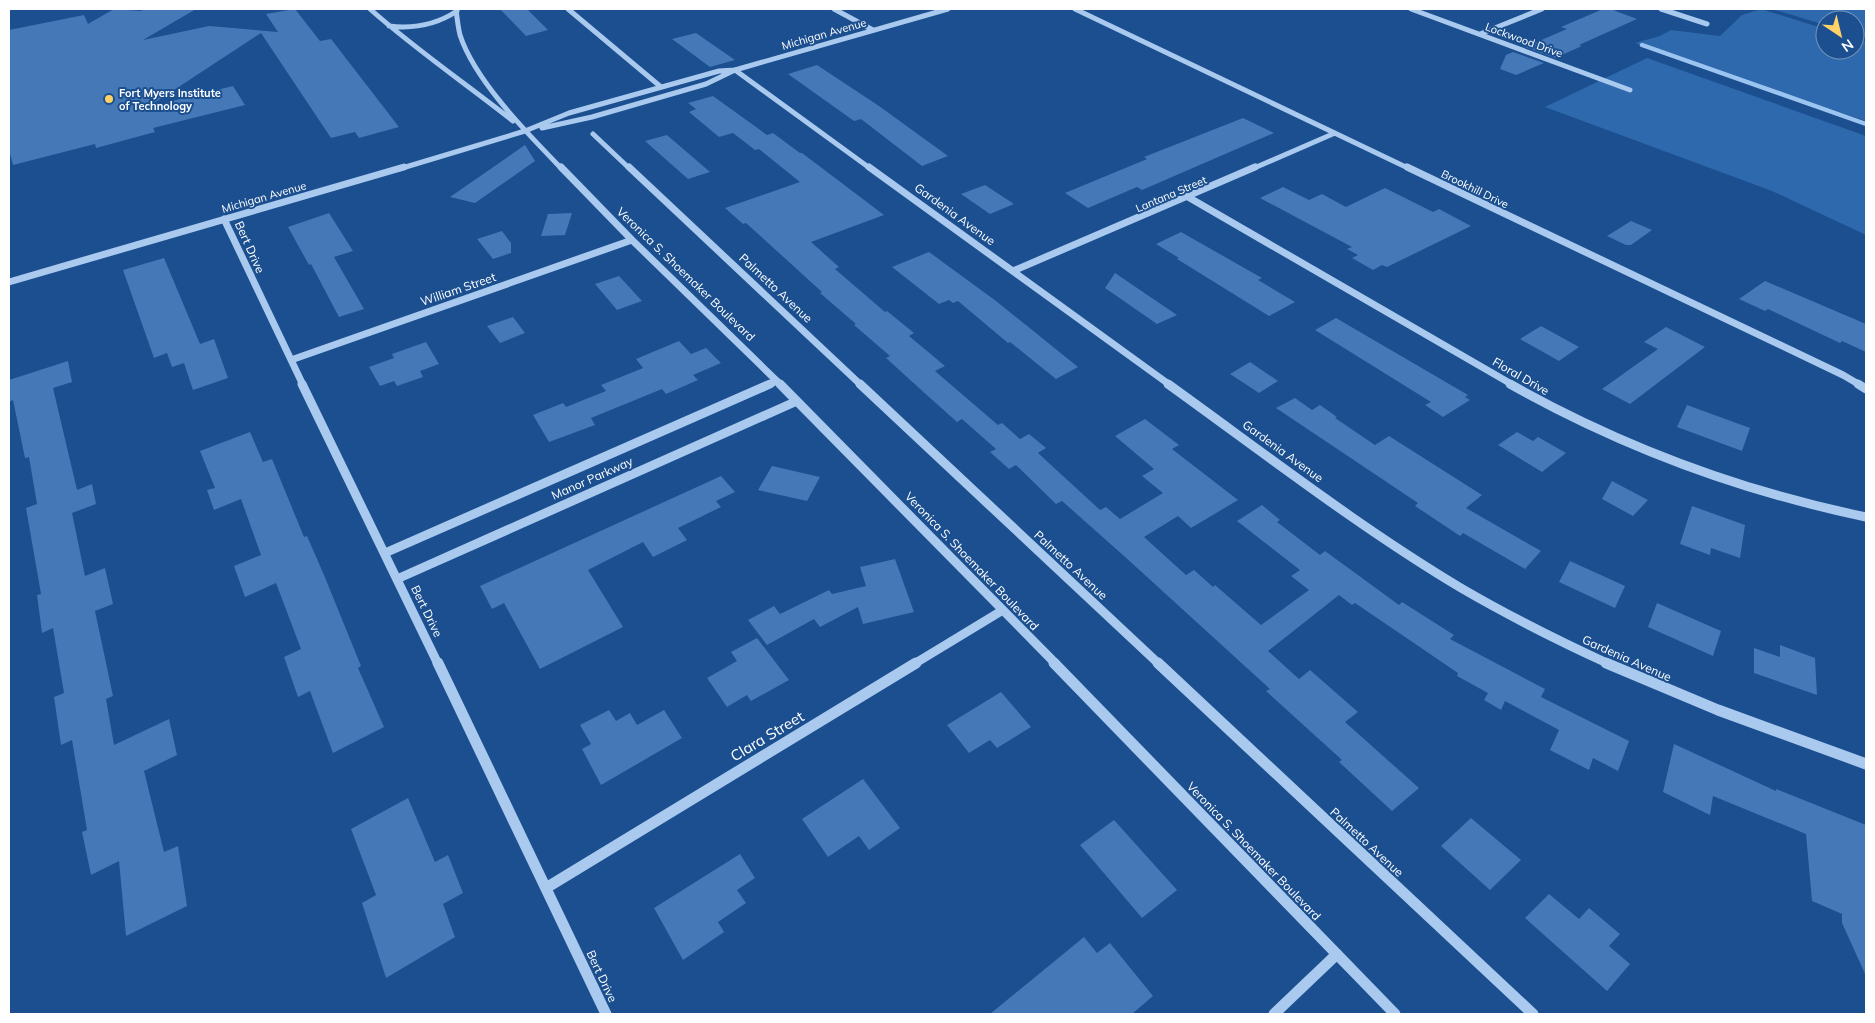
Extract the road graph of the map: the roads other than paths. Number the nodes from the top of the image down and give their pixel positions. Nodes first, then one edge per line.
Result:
1 (370, 9) edge
2 (568, 9) edge
3 (834, 9) edge
4 (948, 9) edge
5 (1076, 9) edge
6 (1411, 9) edge
7 (1542, 9) edge
8 (1661, 9) edge
9 (456, 10) edge
10 (1707, 24) dead end
11 (389, 26) junction
12 (873, 30) junction
13 (1480, 34) junction
14 (735, 70) junction
15 (661, 87) junction
16 (1630, 90) dead end
17 (524, 131) junction
18 (1335, 133) junction
19 (593, 134) dead end
20 (1188, 197) junction
21 (224, 219) junction
22 (632, 240) junction
23 (1013, 271) junction
24 (9, 282) edge
25 (291, 360) junction
26 (777, 381) junction
27 (1866, 389) edge
28 (797, 401) junction
29 (1866, 517) edge
30 (385, 553) junction
31 (397, 579) junction
32 (1003, 610) junction
33 (1866, 764) edge
34 (546, 888) junction
35 (1337, 954) junction
36 (606, 1014) edge
37 (1274, 1014) edge
38 (1395, 1014) edge
39 (1533, 1014) edge

1 - 11 street, Veronica S. Shoemaker Boulevard
2 - 15 street
3 - 12 street
4 - 12 street, Michigan Avenue
5 - 18 street, Brookhill Drive
6 - 13 street, Lockwood Drive
7 - 13 street
8 - 10 street
9 - 11 street
9 - 17 street, Veronica S. Shoemaker Boulevard
11 - 17 street, Veronica S. Shoemaker Boulevard
12 - 14 street, Michigan Avenue
13 - 16 street, Lockwood Drive
14 - 15 street, Michigan Avenue
14 - 17 street, Michigan Avenue
14 - 23 street, Gardenia Avenue
15 - 17 street, Michigan Avenue
17 - 21 street, Michigan Avenue
17 - 22 street, Veronica S. Shoemaker Boulevard
18 - 20 street, Lantana Street
18 - 27 street, Brookhill Drive
19 - 39 street, Palmetto Avenue
20 - 23 street, Lantana Street
20 - 29 street, Floral Drive
21 - 24 street, Michigan Avenue
21 - 25 street, Bert Drive
22 - 25 street, William Street
22 - 26 street, Veronica S. Shoemaker Boulevard
23 - 33 street, Gardenia Avenue
25 - 30 street, Bert Drive
26 - 28 street, Veronica S. Shoemaker Boulevard
26 - 30 street, Manor Parkway
28 - 31 street, Manor Parkway
28 - 32 street, Veronica S. Shoemaker Boulevard
30 - 31 street, Bert Drive
31 - 34 street, Bert Drive
32 - 34 street, Clara Street
32 - 35 street, Veronica S. Shoemaker Boulevard
34 - 36 street, Bert Drive
35 - 37 street
35 - 38 street, Veronica S. Shoemaker Boulevard

